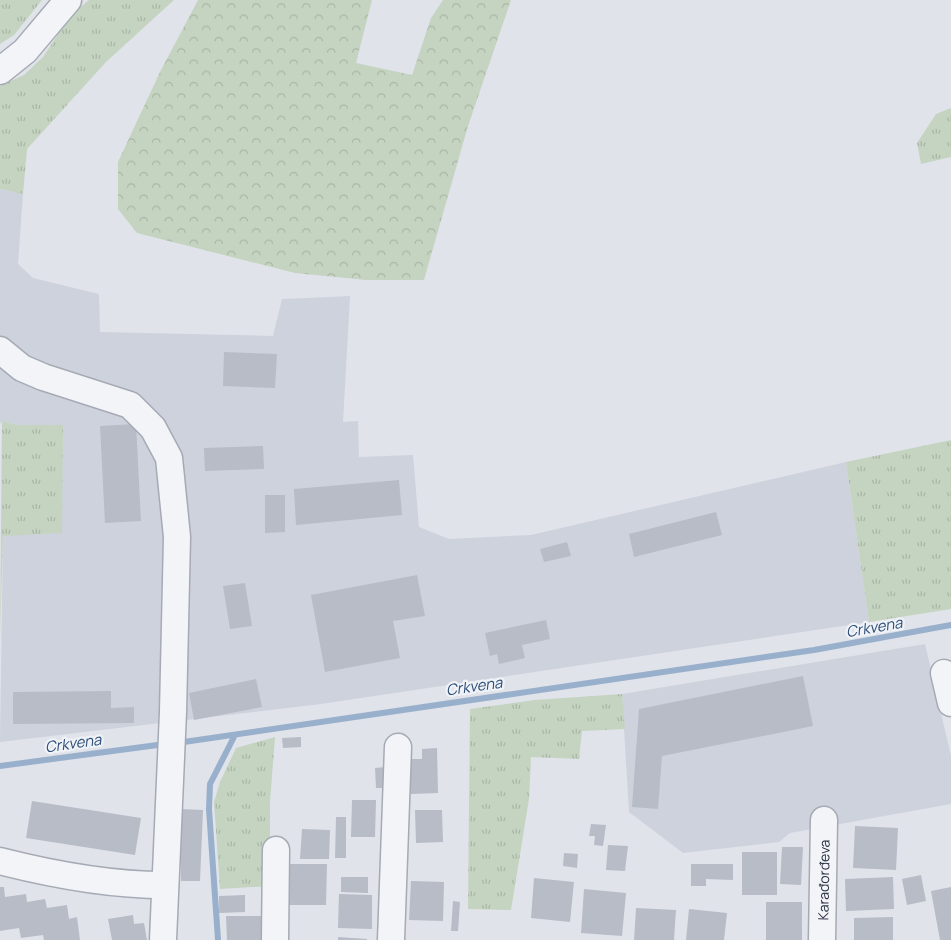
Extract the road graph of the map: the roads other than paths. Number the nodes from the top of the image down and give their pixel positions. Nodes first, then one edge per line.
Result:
1 (68, 0) edge
2 (0, 71) edge
3 (0, 350) edge
4 (944, 673) dead end
5 (951, 703) edge
6 (398, 747) dead end
7 (824, 820) dead end
8 (276, 850) dead end
9 (0, 861) edge
10 (165, 885) junction
11 (163, 940) edge
12 (274, 940) edge
13 (391, 940) edge
14 (822, 940) edge

1 - 2 street
3 - 10 street
4 - 5 street
6 - 13 street
7 - 14 street, Karađorđeva
8 - 12 street
9 - 10 street
10 - 11 street

